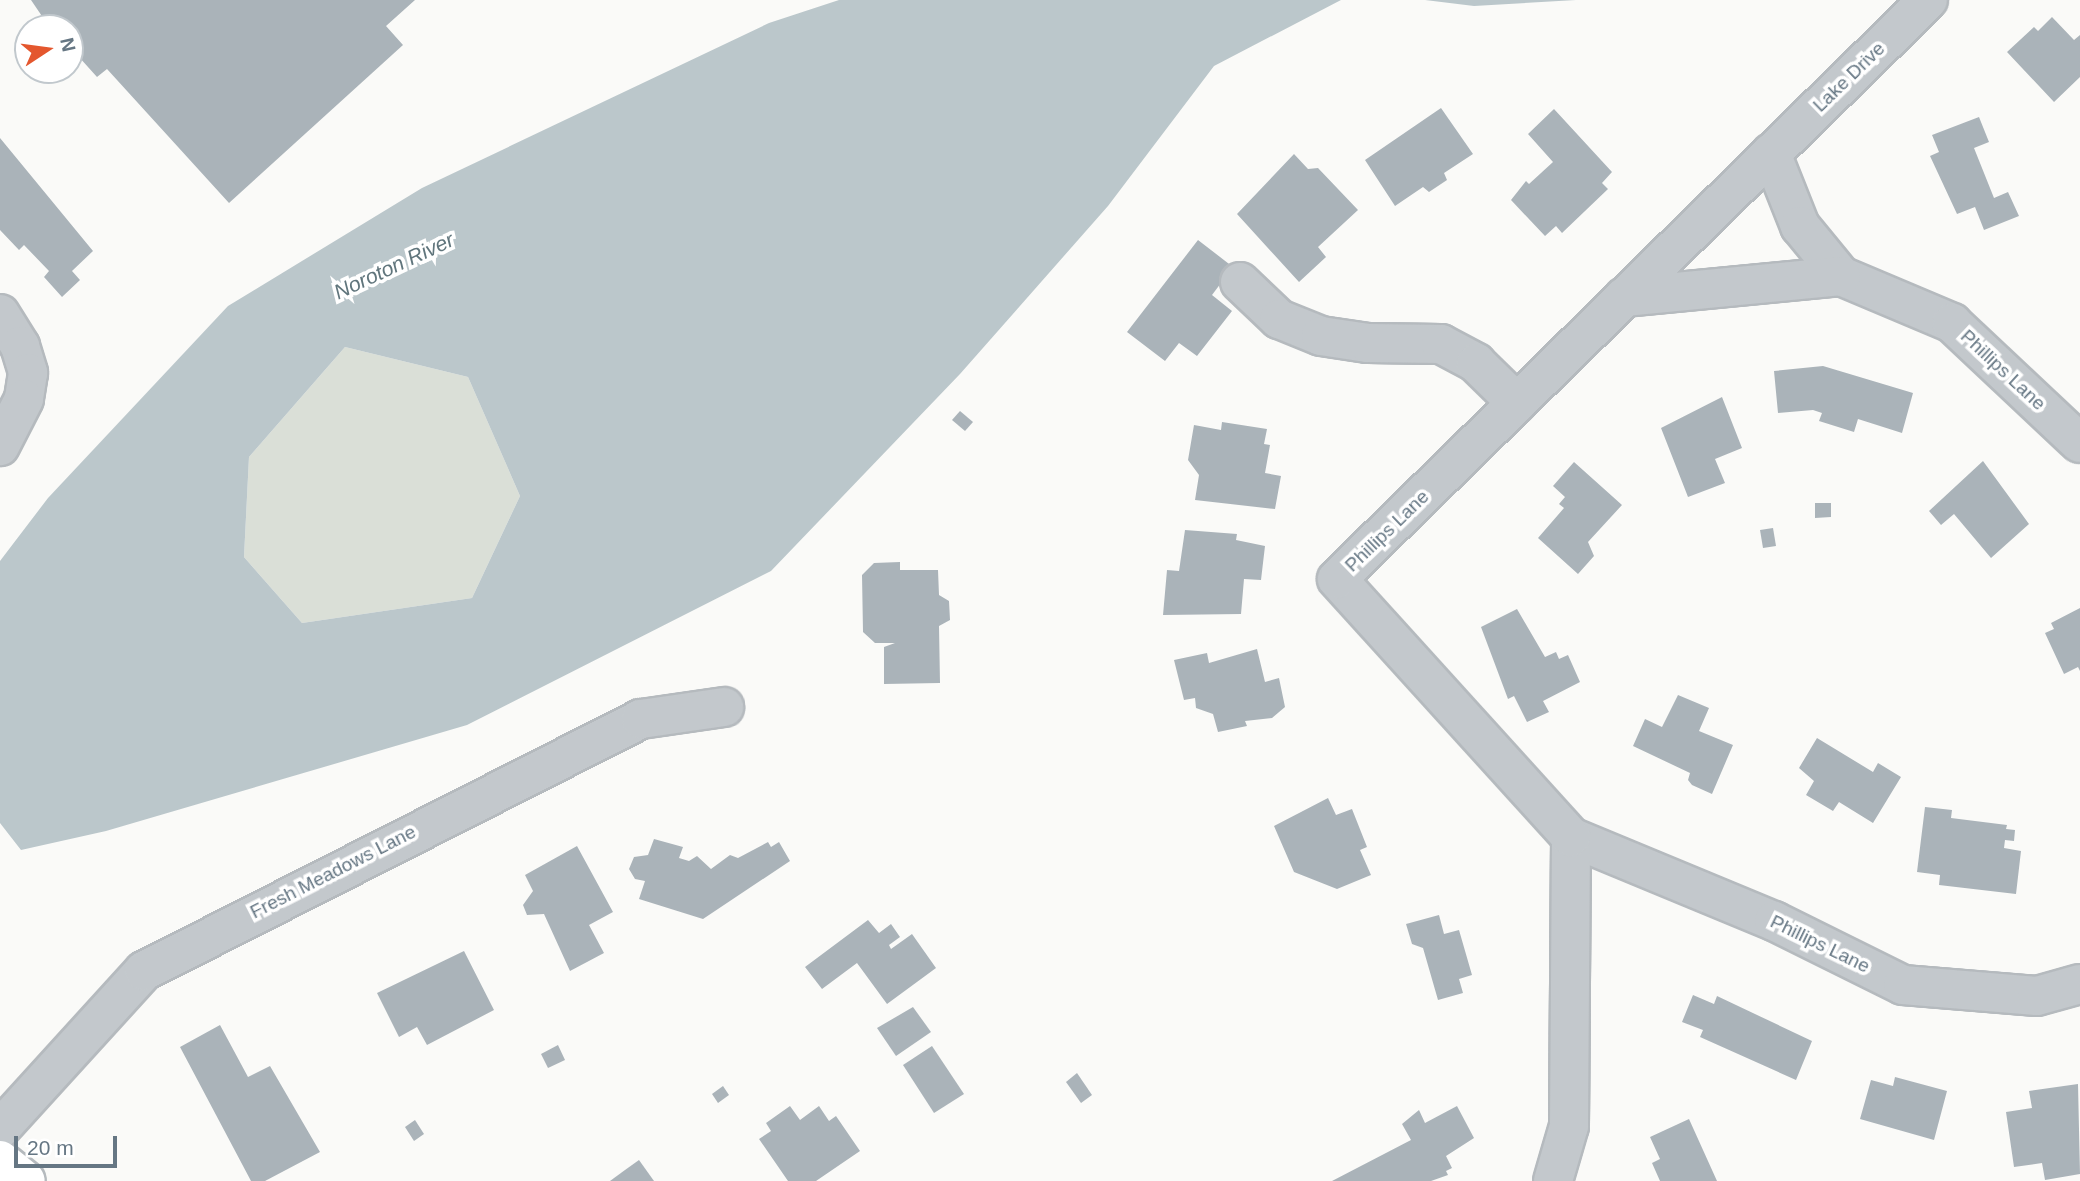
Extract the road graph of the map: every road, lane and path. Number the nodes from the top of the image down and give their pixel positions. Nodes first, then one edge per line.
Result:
1 (1928, 0) edge
2 (1771, 153) junction
3 (1841, 276) junction
4 (1240, 282) dead end
5 (1624, 297) junction
6 (0, 314) edge
7 (1517, 403) junction
8 (2080, 443) edge
9 (0, 446) edge
10 (724, 707) dead end
11 (1571, 837) junction
12 (2080, 984) edge
13 (0, 1129) edge
14 (0, 1160) edge
15 (26, 1181) edge
16 (1553, 1181) edge

1 - 2 street, Lake Drive
2 - 3 street, Phillips Lane
2 - 5 street, Phillips Lane
3 - 5 street, Phillips Lane
3 - 8 street, Phillips Lane
4 - 7 street
5 - 7 street, Phillips Lane
6 - 9 street
7 - 11 street, Phillips Lane
10 - 13 street, Fresh Meadows Lane
11 - 12 street, Phillips Lane
11 - 16 street
14 - 15 main road

